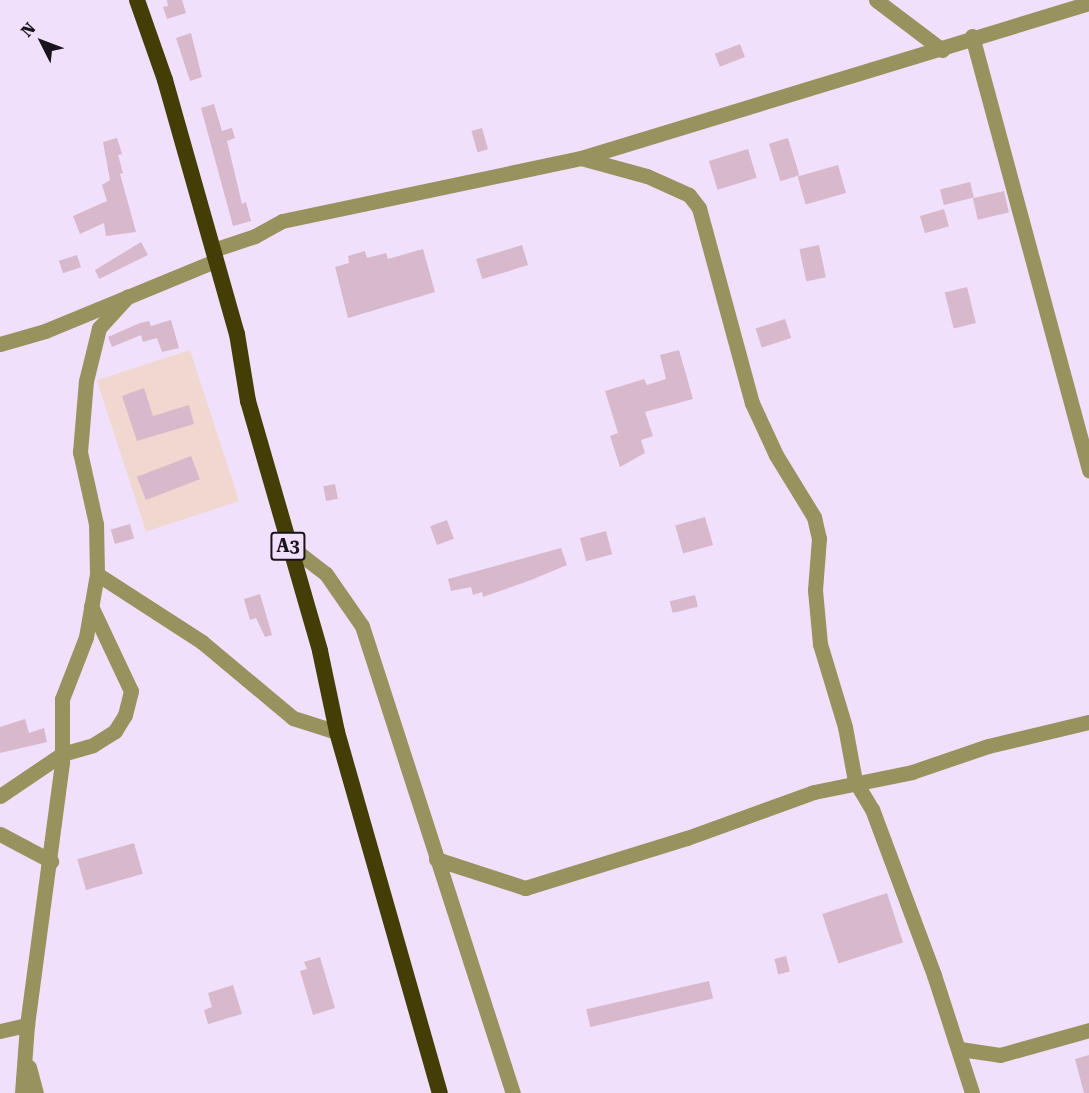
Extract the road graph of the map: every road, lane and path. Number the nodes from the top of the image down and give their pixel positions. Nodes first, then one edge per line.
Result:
1 (137, 0) edge
2 (876, 0) edge
3 (1089, 3) edge
4 (972, 36) junction
5 (942, 50) junction
6 (581, 158) junction
7 (214, 256) junction
8 (128, 296) junction
9 (0, 344) edge
10 (1089, 471) edge
11 (287, 544) junction
12 (97, 574) junction
13 (92, 606) junction
14 (1089, 722) edge
15 (337, 732) junction
16 (63, 754) junction
17 (855, 781) junction
18 (0, 796) edge
19 (0, 834) edge
20 (436, 859) junction
21 (51, 861) junction
22 (27, 1025) junction
23 (1089, 1030) edge
24 (0, 1031) edge
25 (960, 1049) junction
26 (27, 1061) junction
27 (22, 1093) edge
28 (36, 1093) edge
29 (440, 1093) edge
30 (513, 1093) edge
31 (972, 1093) edge

1 - 7 highway, A3
2 - 5 street
3 - 4 street
4 - 5 street
4 - 10 street
5 - 6 street
6 - 7 street
6 - 17 street
7 - 8 street
7 - 11 highway, A3
8 - 9 street
8 - 12 street
11 - 15 highway, A3
11 - 20 street
12 - 13 street
12 - 15 street
13 - 16 street
13 - 16 street
14 - 17 street
15 - 29 highway, A3
16 - 18 street
16 - 21 street
17 - 20 street
17 - 25 street
19 - 21 street
20 - 30 street
21 - 22 street
22 - 24 street
22 - 26 street
23 - 25 street
25 - 31 street
26 - 27 street
26 - 28 street

